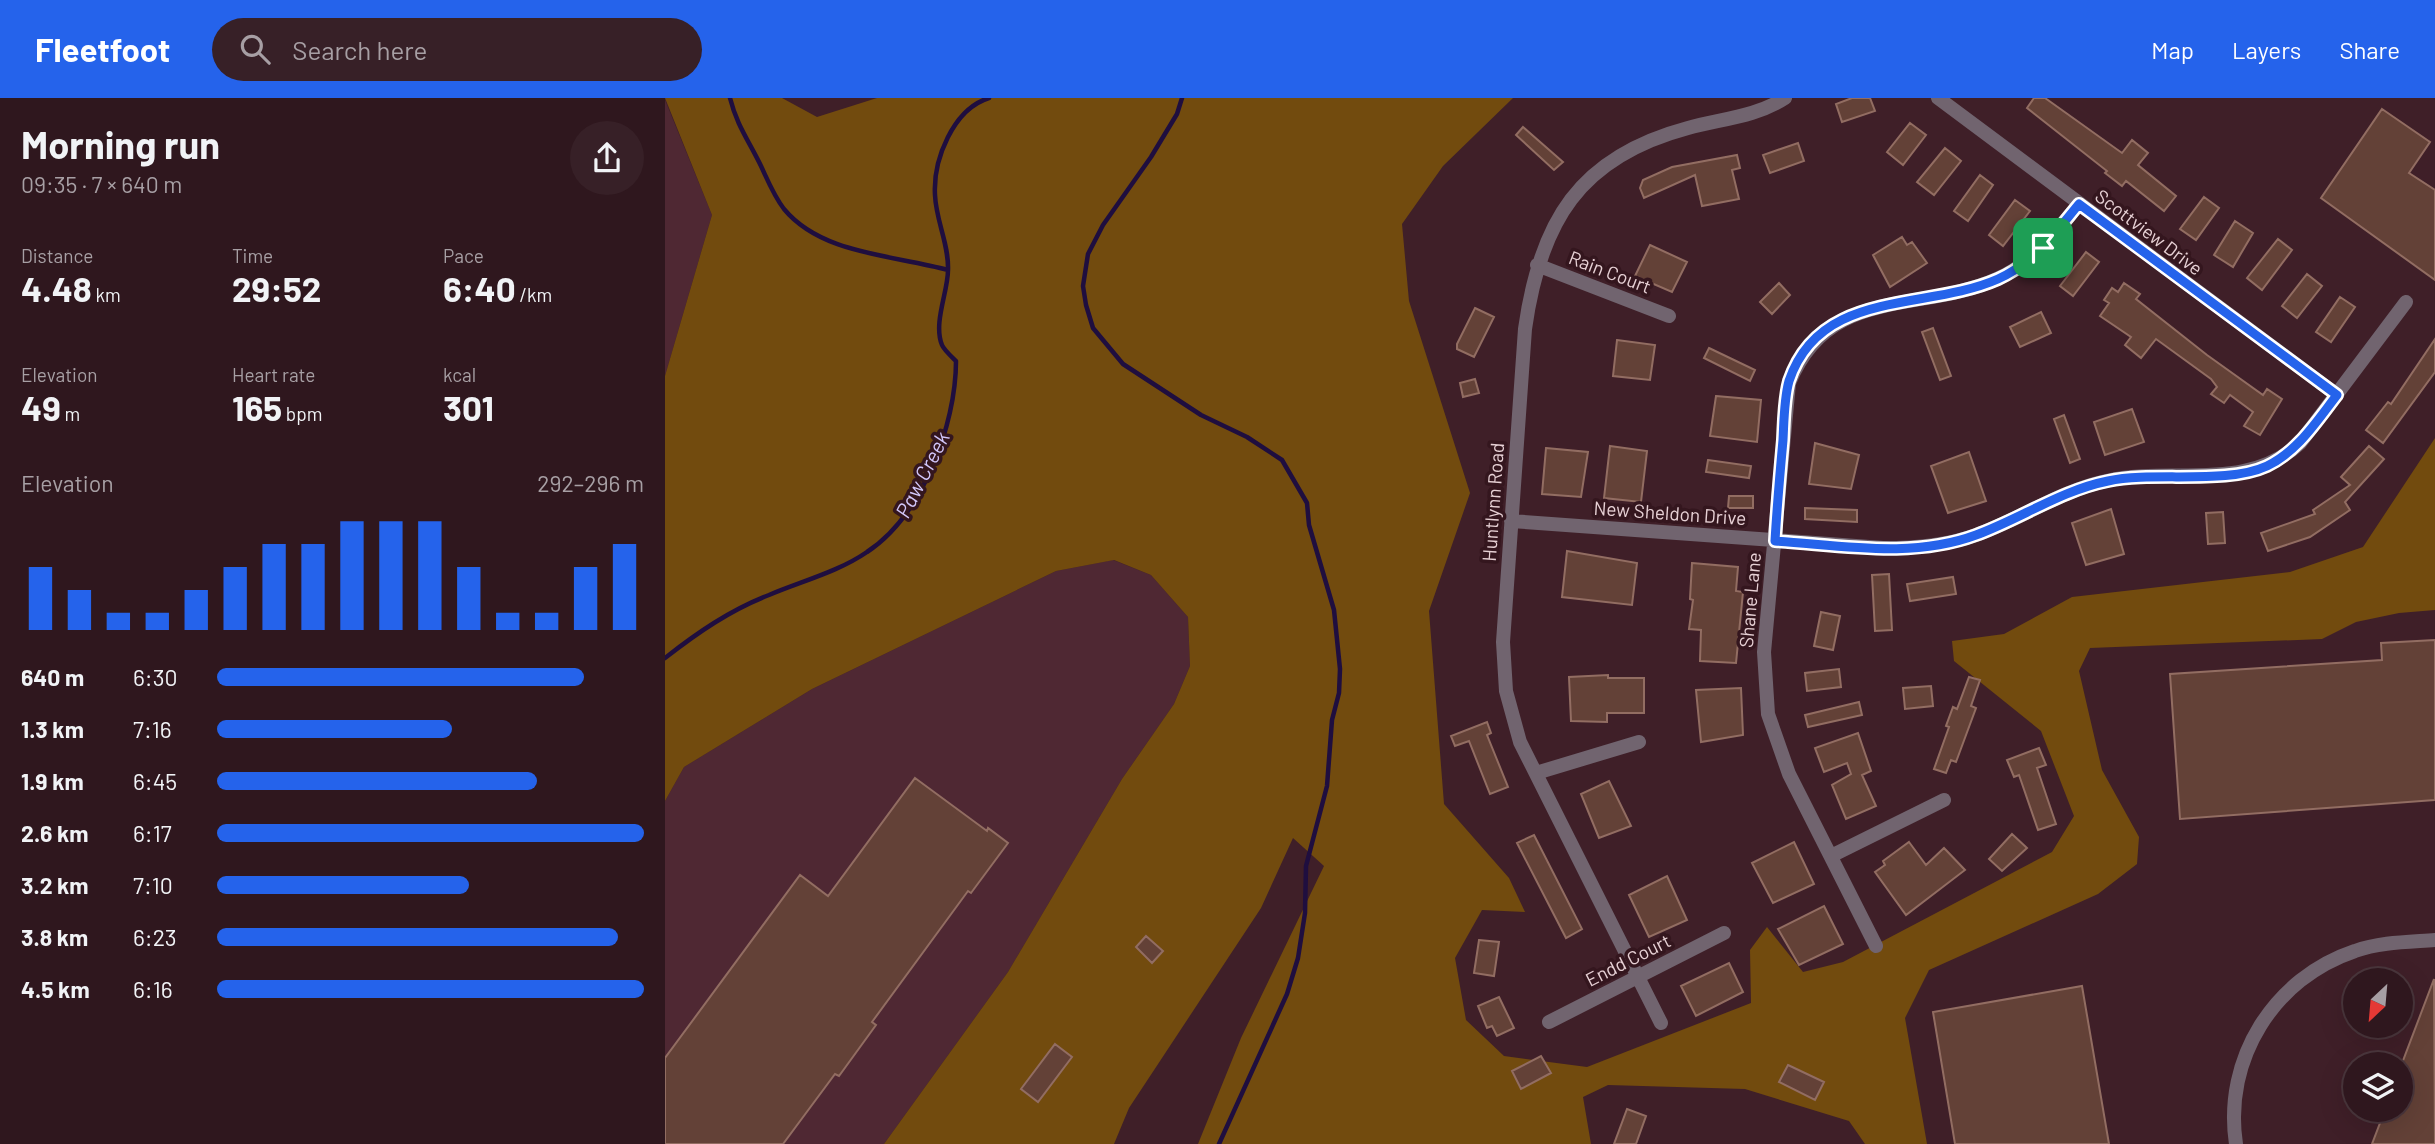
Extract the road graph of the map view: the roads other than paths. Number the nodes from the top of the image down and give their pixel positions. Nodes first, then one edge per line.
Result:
1 (1785, 98) edge
2 (1938, 98) edge
3 (2079, 204) junction
4 (1537, 265) junction
5 (2406, 302) dead end
6 (1669, 316) dead end
7 (2337, 395) junction
8 (1511, 521) junction
9 (1775, 541) junction
10 (1639, 742) dead end
11 (1536, 773) junction
12 (1944, 800) dead end
13 (1831, 856) junction
14 (1724, 933) dead end
15 (2435, 940) edge
16 (1876, 946) dead end
17 (1637, 977) junction
18 (1549, 1022) dead end
19 (1661, 1023) dead end
20 (2236, 1144) edge

1 - 4 street, Huntlynn Road
2 - 3 street, Scottview Drive
3 - 7 street, Scottview Drive
3 - 9 street, Shane Lane
4 - 6 street, Rain Court
4 - 8 street, Huntlynn Road
5 - 7 street, New Sheldon Drive
7 - 9 street, New Sheldon Drive
8 - 9 street, New Sheldon Drive
8 - 11 street, Huntlynn Road
9 - 13 street, Shane Lane
10 - 11 street
11 - 17 street, Huntlynn Road
12 - 13 street
13 - 16 street, Shane Lane
14 - 17 street, Endd Court
15 - 20 street
17 - 18 street, Endd Court
17 - 19 street, Huntlynn Road

